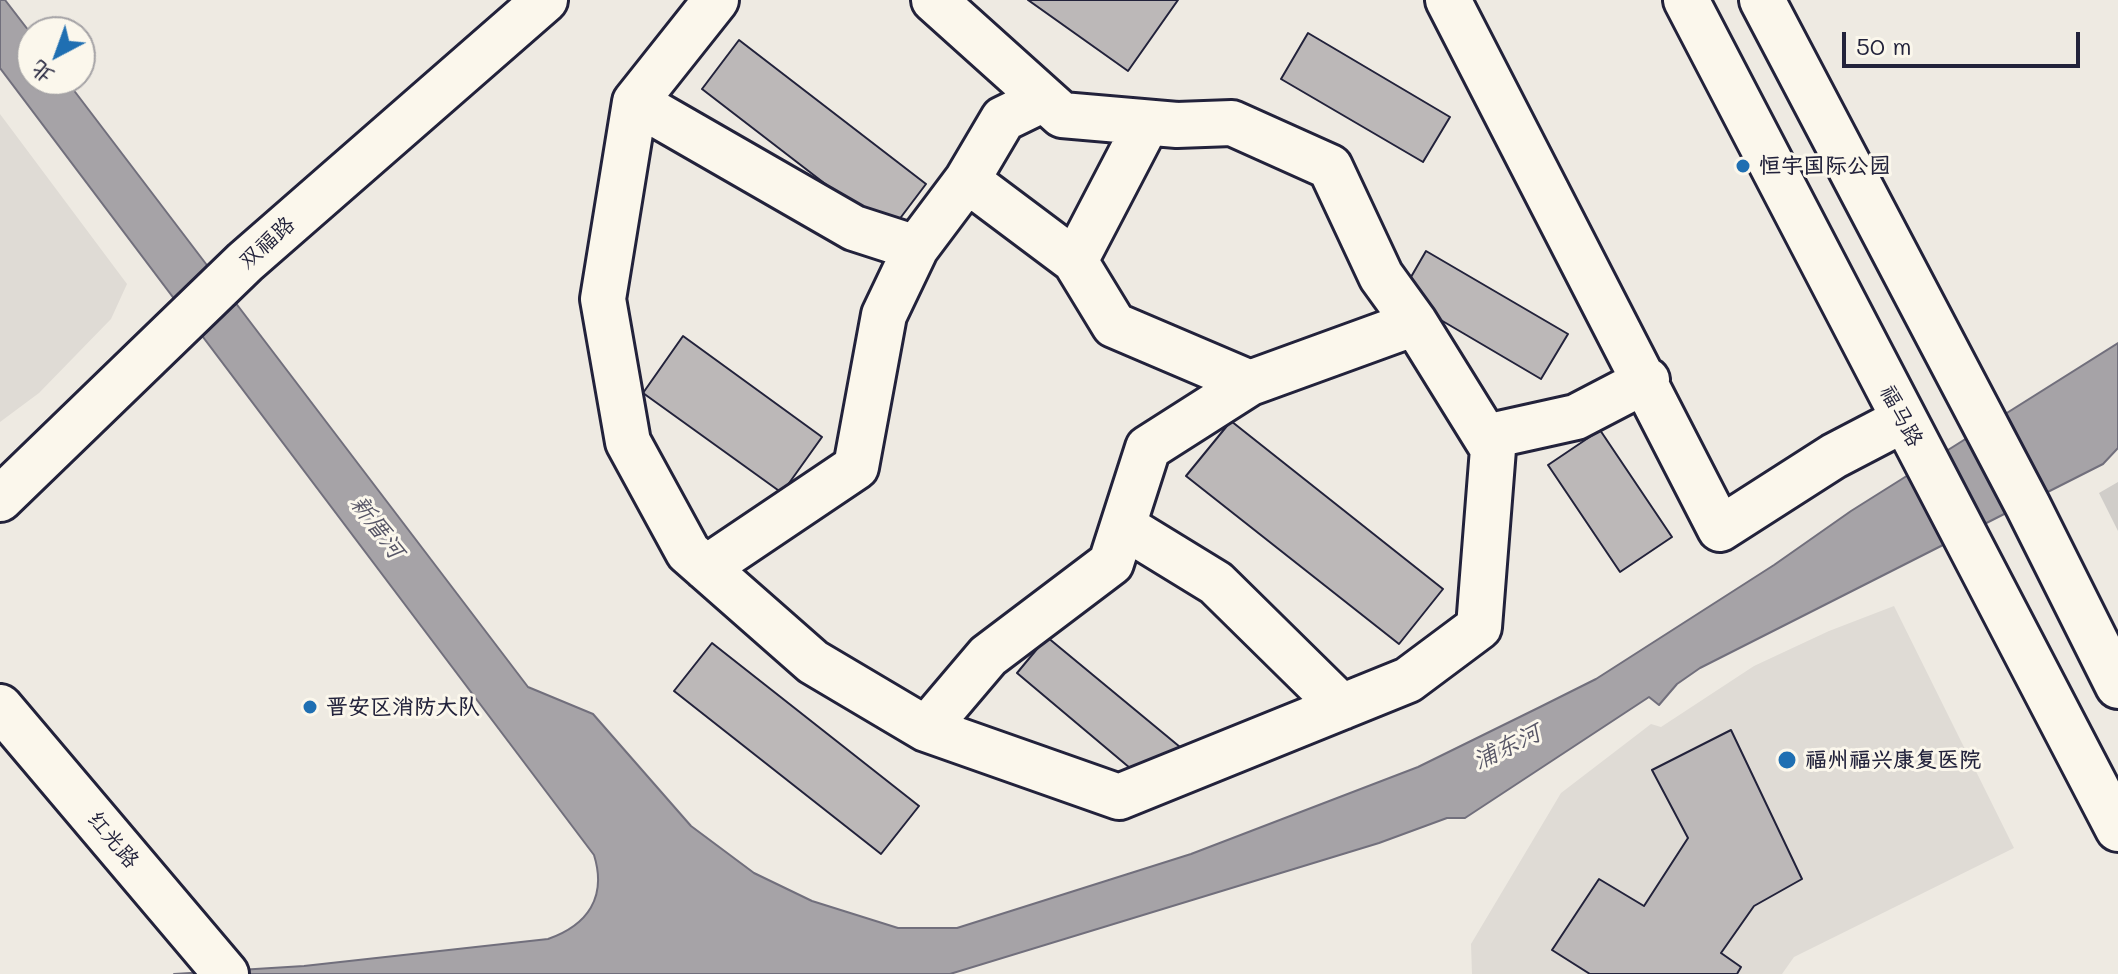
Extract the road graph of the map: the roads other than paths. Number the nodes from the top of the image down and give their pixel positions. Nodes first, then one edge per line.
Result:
1 (545, 0) edge
2 (716, 0) edge
3 (934, 0) edge
4 (1448, 0) edge
5 (1686, 0) edge
6 (1762, 0) edge
7 (1044, 99) junction
8 (635, 102) junction
9 (1147, 123) junction
10 (967, 180) junction
11 (916, 248) junction
12 (1075, 261) junction
13 (1415, 323) junction
14 (1647, 380) junction
15 (1250, 383) junction
16 (1908, 430) junction
17 (1486, 437) junction
18 (0, 499) edge
19 (1123, 526) junction
20 (706, 568) junction
21 (2118, 686) edge
22 (0, 707) edge
23 (1342, 707) junction
24 (926, 729) junction
25 (2118, 829) edge
26 (226, 974) edge

1 - 18 main road, 双福路
2 - 8 main road
3 - 7 main road
4 - 14 main road
5 - 16 main road, 福马路
6 - 21 main road
7 - 9 main road
7 - 10 main road
8 - 11 main road
8 - 20 main road
9 - 12 main road
9 - 13 main road
10 - 11 main road
10 - 12 main road
11 - 20 main road
12 - 15 main road
13 - 15 main road
13 - 17 main road
14 - 16 main road
14 - 17 main road
15 - 19 main road
16 - 25 main road, 福马路
17 - 23 main road
19 - 23 main road
19 - 24 main road
20 - 24 main road
22 - 26 main road, 红光路
23 - 24 main road

